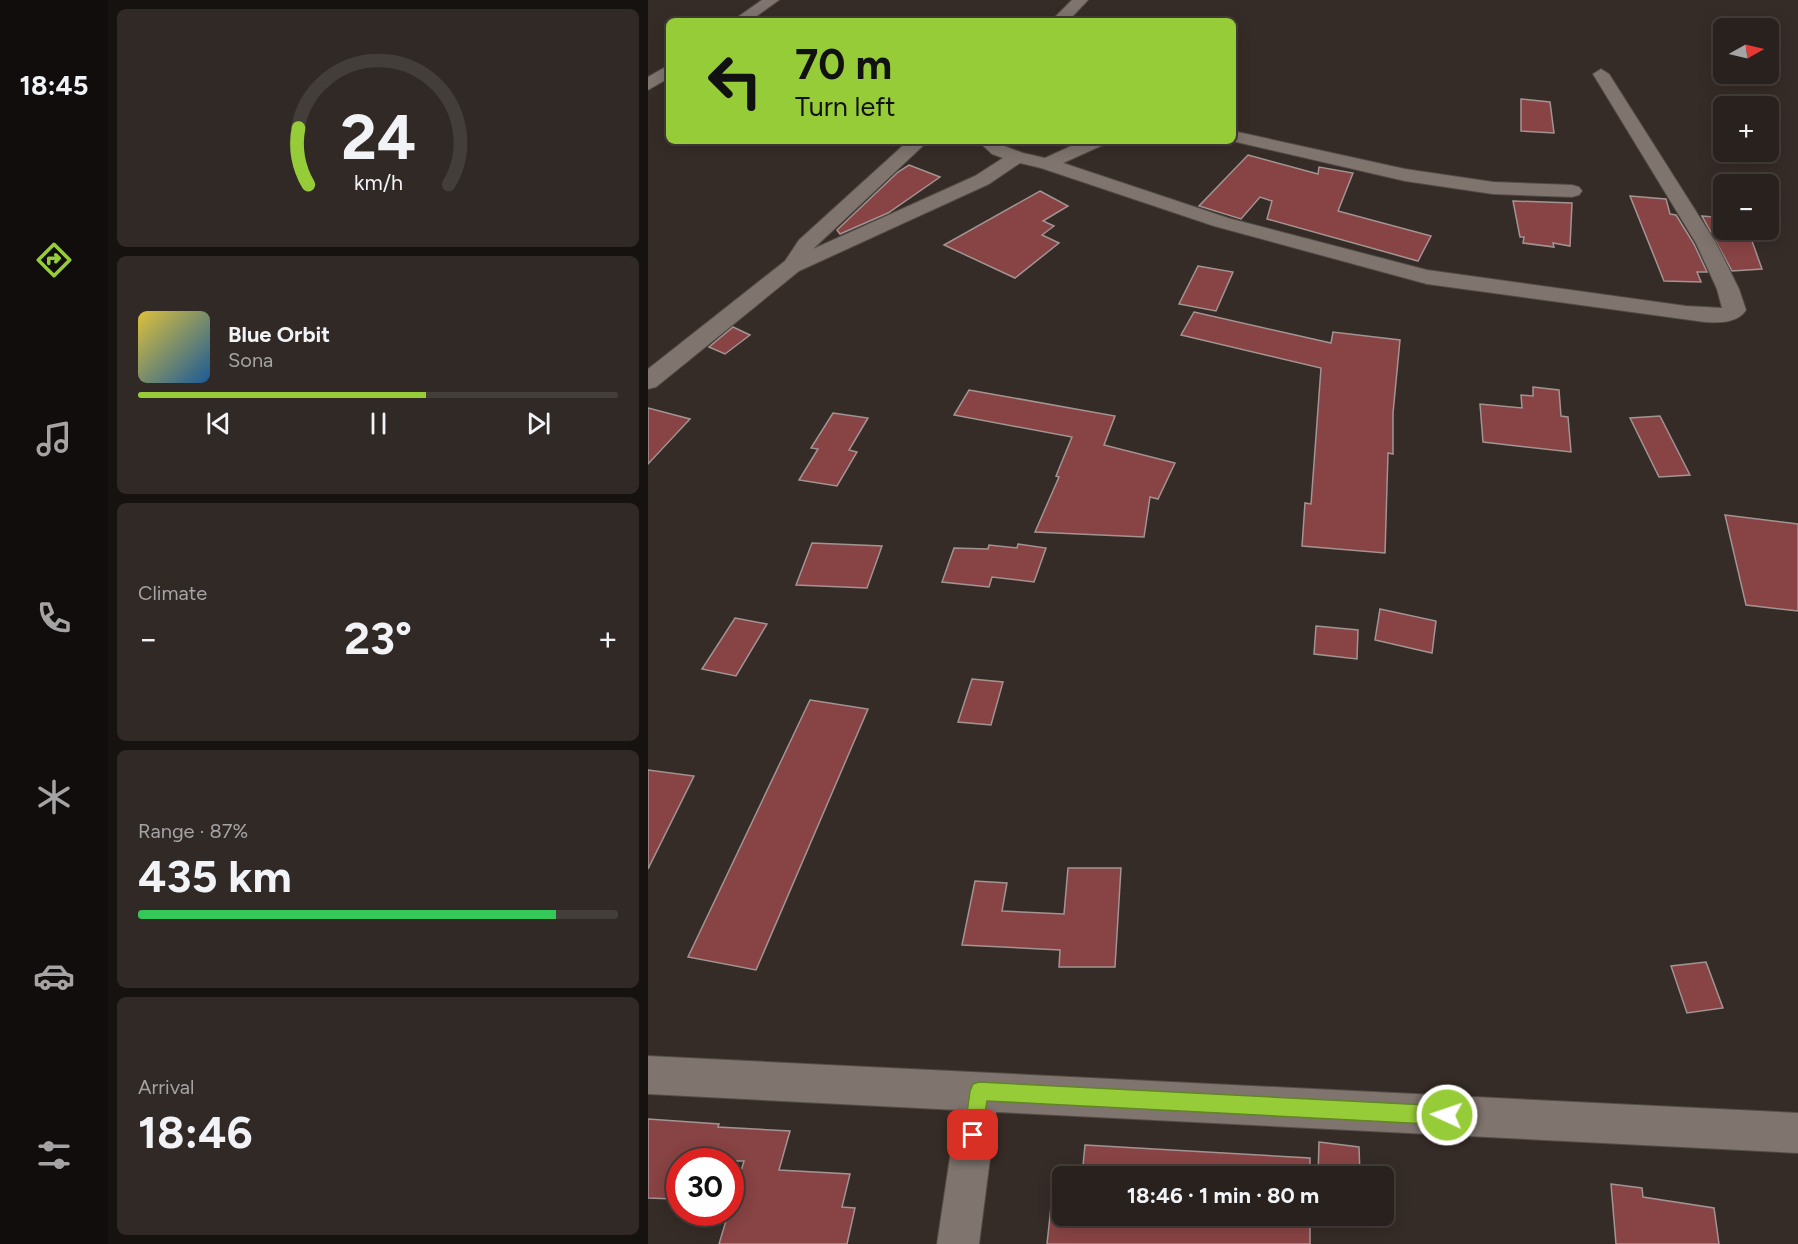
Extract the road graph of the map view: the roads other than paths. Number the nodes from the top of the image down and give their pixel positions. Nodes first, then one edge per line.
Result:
1 (772, 0) edge
2 (1081, 0) edge
3 (745, 18) edge
4 (1062, 18) edge
5 (666, 72) edge
6 (1600, 74) dead end
7 (648, 85) edge
8 (1236, 137) edge
9 (916, 144) edge
10 (991, 144) edge
11 (1090, 144) edge
12 (1017, 157) junction
13 (1047, 164) junction
14 (1572, 191) dead end
15 (792, 266) junction
16 (648, 381) edge
17 (648, 1074) edge
18 (979, 1091) junction
19 (1798, 1133) edge
20 (957, 1244) edge

1 - 3 street
2 - 4 street
5 - 7 street
6 - 13 street
8 - 14 street
9 - 15 street
10 - 12 street
11 - 13 street
12 - 13 street
12 - 15 street
15 - 16 street
17 - 18 street
18 - 19 street
18 - 20 street

